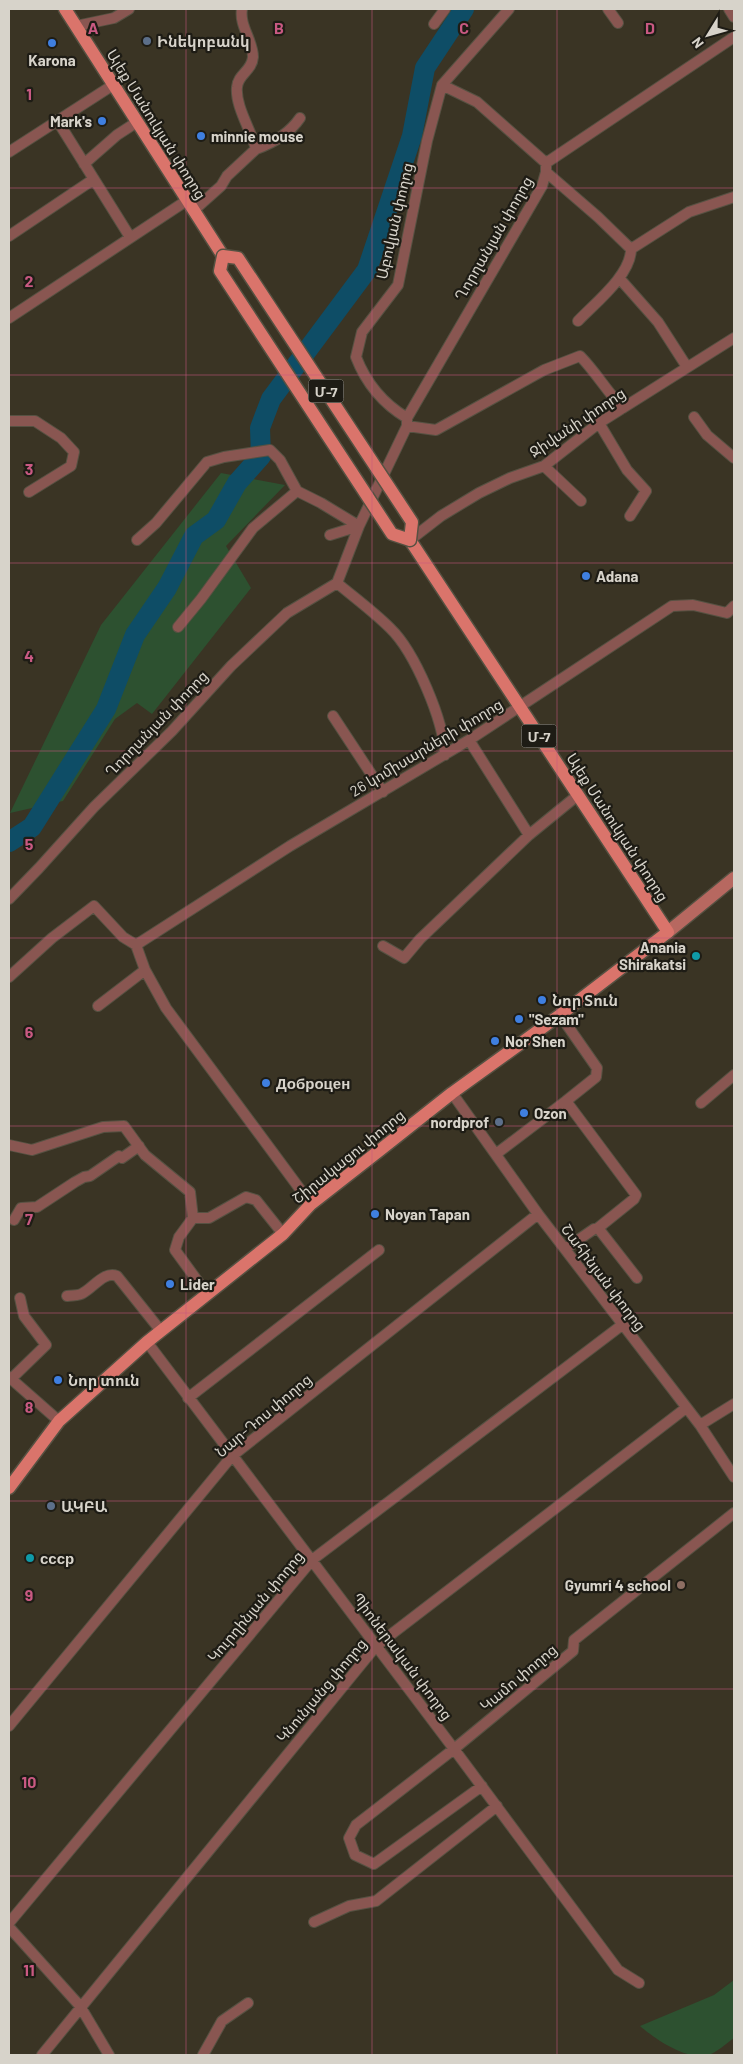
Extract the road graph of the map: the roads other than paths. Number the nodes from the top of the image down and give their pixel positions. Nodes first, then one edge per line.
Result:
1 (65, 9) edge
2 (129, 9) edge
3 (242, 9) edge
4 (445, 9) edge
5 (509, 9) edge
6 (608, 9) edge
7 (729, 9) edge
8 (734, 17) edge
9 (618, 23) dead end
10 (434, 24) dead end
11 (76, 26) junction
12 (734, 37) edge
13 (113, 85) junction
14 (442, 85) junction
15 (300, 118) dead end
16 (57, 120) junction
17 (137, 122) junction
18 (256, 149) junction
19 (9, 152) edge
20 (84, 164) junction
21 (546, 168) junction
22 (94, 179) junction
23 (734, 197) edge
24 (190, 206) junction
25 (9, 236) edge
26 (130, 237) junction
27 (631, 249) junction
28 (222, 256) junction
29 (620, 278) junction
30 (9, 318) edge
31 (578, 321) dead end
32 (734, 338) edge
33 (687, 367) junction
34 (623, 408) junction
35 (694, 417) dead end
36 (9, 421) edge
37 (407, 422) junction
38 (599, 423) junction
39 (734, 458) edge
40 (544, 466) junction
41 (297, 491) junction
42 (29, 492) dead end
43 (581, 500) dead end
44 (630, 516) dead end
45 (360, 526) junction
46 (330, 535) dead end
47 (137, 540) dead end
48 (410, 540) junction
49 (337, 584) junction
50 (734, 606) edge
51 (178, 627) dead end
52 (520, 707) junction
53 (333, 716) dead end
54 (470, 740) junction
55 (444, 755) junction
56 (383, 792) junction
57 (578, 795) junction
58 (529, 835) junction
59 (734, 878) edge
60 (9, 898) edge
61 (668, 932) junction
62 (136, 945) junction
63 (382, 946) dead end
64 (145, 970) junction
65 (9, 977) edge
66 (98, 1006) dead end
67 (560, 1015) junction
68 (734, 1075) edge
69 (452, 1093) junction
70 (566, 1101) junction
71 (701, 1103) dead end
72 (9, 1144) edge
73 (139, 1146) junction
74 (496, 1154) junction
75 (311, 1204) junction
76 (538, 1214) junction
77 (193, 1218) junction
78 (14, 1220) dead end
79 (598, 1228) junction
80 (283, 1234) junction
81 (565, 1249) junction
82 (379, 1250) dead end
83 (637, 1278) dead end
84 (207, 1294) junction
85 (68, 1296) dead end
86 (20, 1298) dead end
87 (622, 1325) junction
88 (161, 1331) junction
89 (147, 1342) junction
90 (10, 1378) edge
91 (188, 1398) junction
92 (734, 1404) edge
93 (686, 1408) junction
94 (59, 1421) junction
95 (700, 1425) junction
96 (232, 1456) junction
97 (734, 1477) edge
98 (9, 1488) edge
99 (734, 1514) edge
100 (312, 1560) junction
101 (376, 1646) junction
102 (9, 1726) edge
103 (454, 1749) junction
104 (482, 1786) junction
105 (497, 1806) junction
106 (314, 1922) dead end
107 (9, 1925) edge
108 (639, 1983) dead end
109 (248, 2003) dead end
110 (80, 2006) junction
111 (42, 2055) edge
112 (109, 2055) edge
113 (203, 2055) edge

1 - 11 main road, Ալեք Մանուկյան փողոց / Մ-7
2 - 11 street
3 - 18 street
4 - 10 street
5 - 14 street, Աբովյան փողոց
6 - 9 street
7 - 8 street
11 - 13 main road, Ալեք Մանուկյան փողոց / Մ-7
12 - 21 street, Ղորղանյան փողոց
13 - 16 street
13 - 17 main road, Ալեք Մանուկյան փողոց / Մ-7
14 - 21 street
14 - 37 street, Աբովյան փողոց
15 - 18 street
16 - 19 street
16 - 20 street
17 - 20 street
17 - 24 main road, Ալեք Մանուկյան փողոց / Մ-7
18 - 24 street
20 - 22 street
21 - 27 street
21 - 37 street, Ղորղանյան փողոց
22 - 25 street
22 - 26 street
23 - 27 street
24 - 26 street
24 - 28 main road, Ալեք Մանուկյան փողոց / Մ-7
26 - 30 street
27 - 29 street
28 - 48 main road, Ալեք Մանուկյան փողոց / Մ-7, bridge
28 - 48 main road, Ալեք Մանուկյան փողոց / Մ-7, bridge
29 - 31 street
29 - 33 street
32 - 33 street, Ջիվանի փողոց
33 - 34 street, Ջիվանի փողոց
34 - 37 street
34 - 38 street, Ջիվանի փողոց
35 - 39 street
36 - 42 street
37 - 45 street
38 - 40 street, Ջիվանի փողոց
38 - 44 street
40 - 43 street
40 - 48 street, Ջիվանի փողոց
41 - 45 street
41 - 47 street
41 - 51 street
45 - 46 street
45 - 49 street
48 - 52 main road, Ալեք Մանուկյան փողոց / Մ-7
49 - 55 street
49 - 60 street, Ղորղանյան փողոց
50 - 52 street, 26 կոմիսարների փողոց
52 - 54 street, 26 կոմիսարների փողոց
52 - 57 main road, Ալեք Մանուկյան փողոց / Մ-7
53 - 56 street
54 - 55 street, 26 կոմիսարների փողոց
54 - 58 street
55 - 56 street, 26 կոմիսարների փողոց
56 - 62 street, 26 կոմիսարների փողոց
57 - 58 street
57 - 61 main road, Ալեք Մանուկյան փողոց / Մ-7
58 - 63 street
59 - 61 main road, Շիրակացու փողոց
61 - 67 main road, Շիրակացու փողոց
62 - 64 street
62 - 65 street
64 - 66 street
64 - 75 street
67 - 69 main road, Շիրակացու փողոց
67 - 70 street
68 - 71 street
69 - 74 street, Շահինյան փողոց
69 - 75 main road, Շիրակացու փողոց
70 - 74 street
70 - 79 street
72 - 73 street
73 - 77 street
73 - 78 street
74 - 76 street, Շահինյան փողոց
75 - 80 main road, Շիրակացու փողոց
76 - 81 street, Շահինյան փողոց
76 - 96 street, Նար-Դոս փողոց
77 - 80 street
77 - 84 street
79 - 81 street
79 - 83 street
80 - 84 main road, Շիրակացու փողոց
81 - 87 street, Շահինյան փողոց
82 - 91 street
84 - 88 main road, Շիրակացու փողոց
85 - 88 street
86 - 90 street
87 - 93 street, Շահինյան փողոց
87 - 100 street, Կուրղինյան փողոց
88 - 89 main road, Շիրակացու փողոց
89 - 91 street, Պիոներական փողոց
89 - 94 main road, Շիրակացու փողոց
90 - 94 street
91 - 96 street, Պիոներական փողոց
92 - 95 street
93 - 95 street, Շահինյան փողոց
93 - 101 street, Կնունյանց փողոց
94 - 98 main road, Շիրակացու փողոց
95 - 97 street, Շահինյան փողոց
96 - 100 street, Պիոներական փողոց
96 - 102 street, Նար-Դոս փողոց
99 - 103 street, Կամո փողոց
100 - 101 street, Պիոներական փողոց
100 - 107 street, Կուրղինյան փողոց
101 - 103 street, Պիոներական փողոց
101 - 110 street, Կնունյանց փողոց
103 - 104 street, Պիոներական փողոց
103 - 104 street, Կամո փողոց
104 - 105 street, Պիոներական փողոց
105 - 106 street
105 - 108 street, Պիոներական փողոց
107 - 110 street
109 - 113 street
110 - 111 street, Կնունյանց փողոց
110 - 112 street

